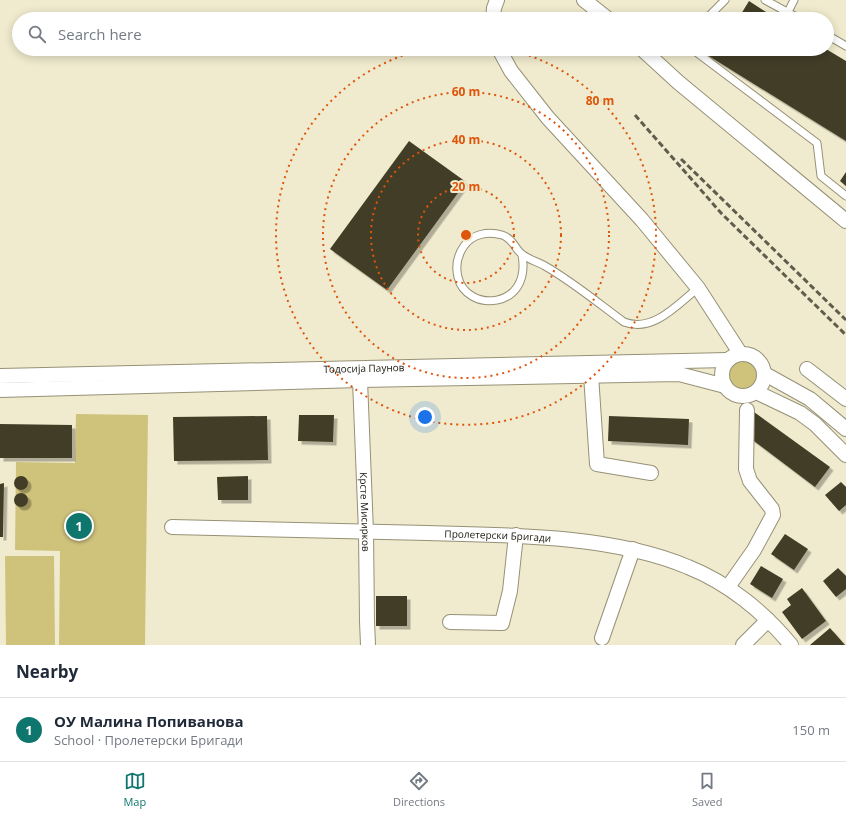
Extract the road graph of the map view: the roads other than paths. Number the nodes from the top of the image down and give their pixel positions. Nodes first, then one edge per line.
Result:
1 (497, 0) edge
2 (584, 0) edge
3 (725, 0) edge
4 (765, 0) edge
5 (794, 0) edge
6 (494, 12) edge
7 (599, 12) edge
8 (713, 12) edge
9 (788, 12) joint
10 (834, 39) edge
11 (846, 46) edge
12 (503, 56) edge
13 (654, 56) edge
14 (701, 56) edge
15 (846, 196) edge
16 (846, 221) edge
17 (522, 255) junction
18 (698, 288) junction
19 (734, 356) junction
20 (807, 369) dead end
21 (765, 374) junction
22 (591, 375) junction
23 (0, 376) edge
24 (360, 380) junction
25 (725, 386) junction
26 (0, 390) edge
27 (756, 392) junction
28 (846, 399) edge
29 (747, 410) dead end
30 (846, 429) edge
31 (846, 455) edge
32 (651, 473) dead end
33 (172, 527) dead end
34 (366, 532) junction
35 (516, 535) junction
36 (633, 549) junction
37 (728, 587) junction
38 (768, 620) junction
39 (450, 622) dead end
40 (602, 638) dead end
41 (368, 645) edge
42 (743, 645) edge
43 (791, 645) edge

1 - 6 street
2 - 7 street
3 - 8 lane
4 - 9 lane
5 - 9 lane
10 - 11 lane
12 - 18 street
13 - 16 street
14 - 15 lane
17 - 17 lane
17 - 18 lane
18 - 19 street
19 - 21 street
19 - 23 street, Тодосија Паунов
19 - 25 street
20 - 28 street
21 - 27 street
21 - 30 street
22 - 24 street, Тодосија Паунов
22 - 25 street, Тодосија Паунов
22 - 32 street
24 - 26 street, Тодосија Паунов
24 - 34 street, Крсте Мисирков
25 - 27 street
27 - 31 street
29 - 37 street
33 - 34 street, Пролетерски Бригади
34 - 35 street, Пролетерски Бригади
34 - 41 street, Крсте Мисирков
35 - 36 street, Пролетерски Бригади
35 - 39 street
36 - 37 street, Пролетерски Бригади
36 - 40 street
37 - 38 street, Пролетерски Бригади
38 - 42 street
38 - 43 street, Пролетерски Бригади

